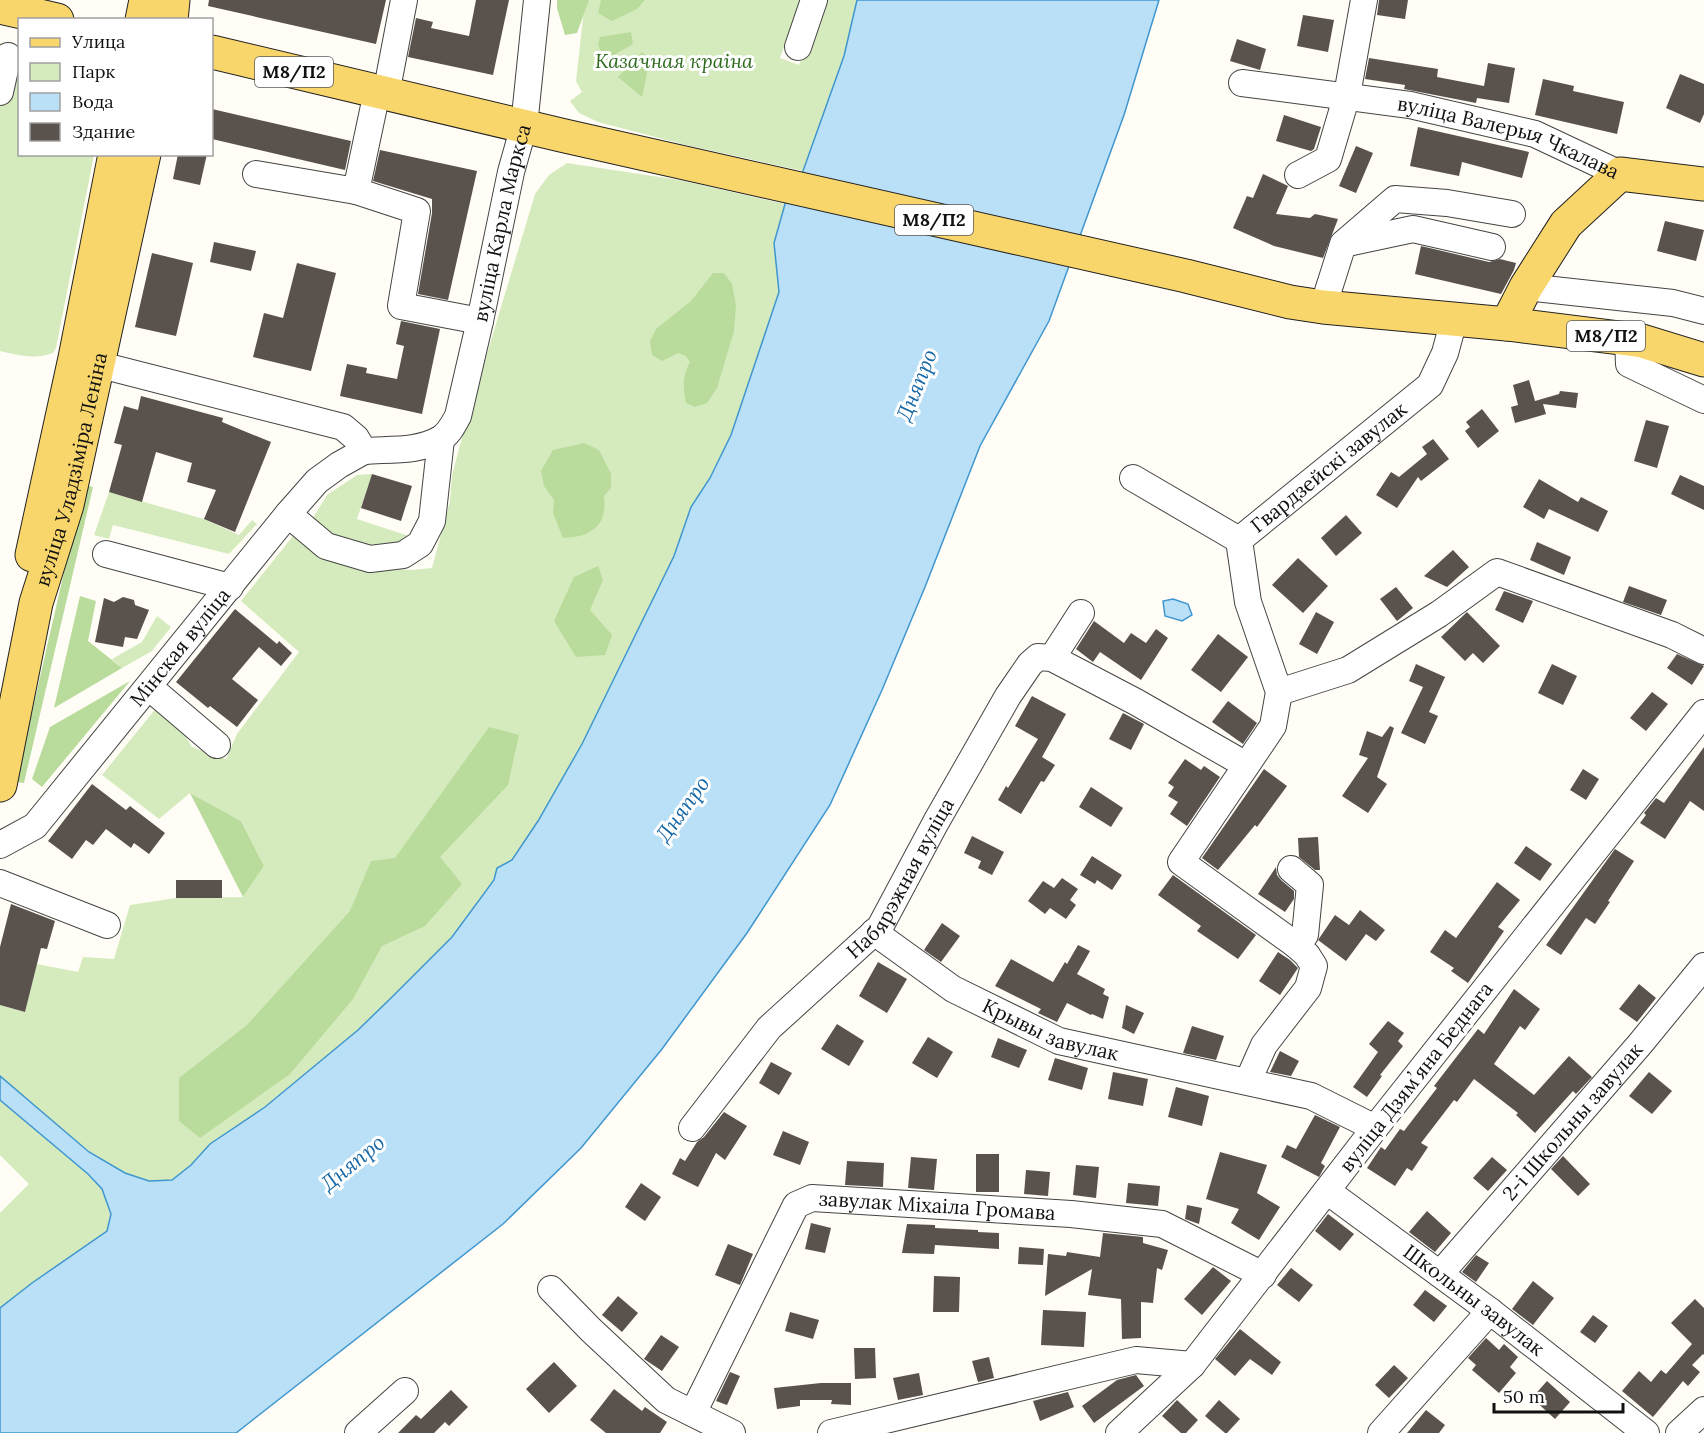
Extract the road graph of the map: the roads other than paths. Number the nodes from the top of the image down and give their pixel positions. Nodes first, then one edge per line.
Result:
1 (146, 0) edge
2 (173, 0) edge
3 (404, 0) edge
4 (537, 0) edge
5 (814, 0) edge
6 (1364, 0) edge
7 (0, 8) edge
8 (48, 18) edge
9 (142, 18) edge
10 (171, 18) edge
11 (798, 47) dead end
12 (213, 52) edge
13 (8, 56) dead end
14 (1242, 83) dead end
15 (0, 92) edge
16 (382, 93) junction
17 (1347, 95) junction
18 (524, 126) junction
19 (115, 156) edge
20 (143, 156) edge
21 (256, 174) dead end
22 (1620, 174) junction
23 (1298, 175) dead end
24 (1704, 184) edge
25 (356, 191) junction
26 (1512, 214) dead end
27 (1343, 244) junction
28 (1492, 247) dead end
29 (1526, 287) junction
30 (1323, 307) junction
31 (1704, 311) edge
32 (1454, 320) junction
33 (480, 321) junction
34 (1507, 324) junction
35 (1628, 339) junction
36 (1704, 360) edge
37 (86, 361) junction
38 (1704, 400) edge
39 (441, 439) junction
40 (364, 451) junction
41 (1133, 478) dead end
42 (288, 514) junction
43 (1239, 540) junction
44 (106, 554) dead end
45 (230, 587) junction
46 (1081, 614) dead end
47 (1704, 651) edge
48 (1052, 658) junction
49 (148, 687) junction
50 (1279, 692) junction
51 (0, 701) edge
52 (1704, 713) edge
53 (217, 745) dead end
54 (1246, 765) junction
55 (0, 785) edge
56 (0, 845) edge
57 (1291, 869) dead end
58 (0, 883) edge
59 (107, 925) dead end
60 (874, 932) junction
61 (1296, 945) junction
62 (1704, 966) edge
63 (1248, 1081) junction
64 (692, 1128) dead end
65 (1375, 1128) junction
66 (1327, 1191) junction
67 (1440, 1274) junction
68 (1263, 1275) junction
69 (551, 1289) dead end
70 (1490, 1311) junction
71 (1192, 1365) junction
72 (405, 1391) dead end
73 (1704, 1410) edge
74 (693, 1413) junction
75 (358, 1433) edge
76 (732, 1433) edge
77 (831, 1433) edge
78 (1119, 1433) edge
79 (1381, 1433) edge
80 (1646, 1433) edge
81 (1678, 1433) edge

1 - 9 main road
2 - 10 main road
3 - 16 street
4 - 18 street, вуліца Карла Маркса
5 - 11 street
6 - 17 street
7 - 8 main road
12 - 16 main road, М8/П2
13 - 15 street
14 - 17 street, вуліца Валерыя Чкалава
16 - 18 main road, М8/П2
16 - 25 street
17 - 22 street, вуліца Валерыя Чкалава
17 - 23 street
18 - 30 main road, М8/П2
18 - 33 street, вуліца Карла Маркса
19 - 37 main road, вуліца Уладзіміра Леніна
20 - 37 main road, вуліца Уладзіміра Леніна
21 - 25 street
22 - 24 main road, вуліца Валерыя Чкалава
22 - 29 main road
25 - 33 street
26 - 27 street
27 - 28 street
27 - 30 street
29 - 31 street
29 - 34 main road
30 - 32 main road, М8/П2
32 - 34 main road, М8/П2
32 - 43 street, Гвардзейскі завулак
33 - 39 street, вуліца Карла Маркса
34 - 35 main road, М8/П2
35 - 36 main road, М8/П2
35 - 38 street
37 - 40 street
37 - 51 main road, вуліца Уладзіміра Леніна
37 - 55 main road, вуліца Уладзіміра Леніна
39 - 40 street
39 - 42 street
40 - 42 street, Мінская вуліца
41 - 43 street
42 - 45 street, Мінская вуліца
43 - 50 street, Гвардзейскі завулак
44 - 45 street
45 - 49 street, Мінская вуліца
46 - 48 street
47 - 50 street
48 - 54 street
48 - 60 street, Набярэжная вуліца
49 - 53 street
49 - 56 street, Мінская вуліца
50 - 54 street
52 - 65 street, вуліца Дзямʼяна Беднага
54 - 61 street
57 - 61 street
58 - 59 street
60 - 63 street, Крывы завулак
60 - 64 street, Набярэжная вуліца
61 - 63 street
62 - 67 street, 2-і Школьны завулак
63 - 65 street, Крывы завулак
65 - 66 street, вуліца Дзямʼяна Беднага
66 - 67 street, Школьны завулак
66 - 68 street, вуліца Дзямʼяна Беднага
67 - 70 street, Школьны завулак
68 - 71 street, вуліца Дзямʼяна Беднага
68 - 74 street, завулак Міхаіла Громава
69 - 74 street
70 - 79 street
70 - 80 street, Школьны завулак
71 - 77 street
71 - 78 street, вуліца Дзямʼяна Беднага
72 - 75 street
73 - 81 street
74 - 76 street

